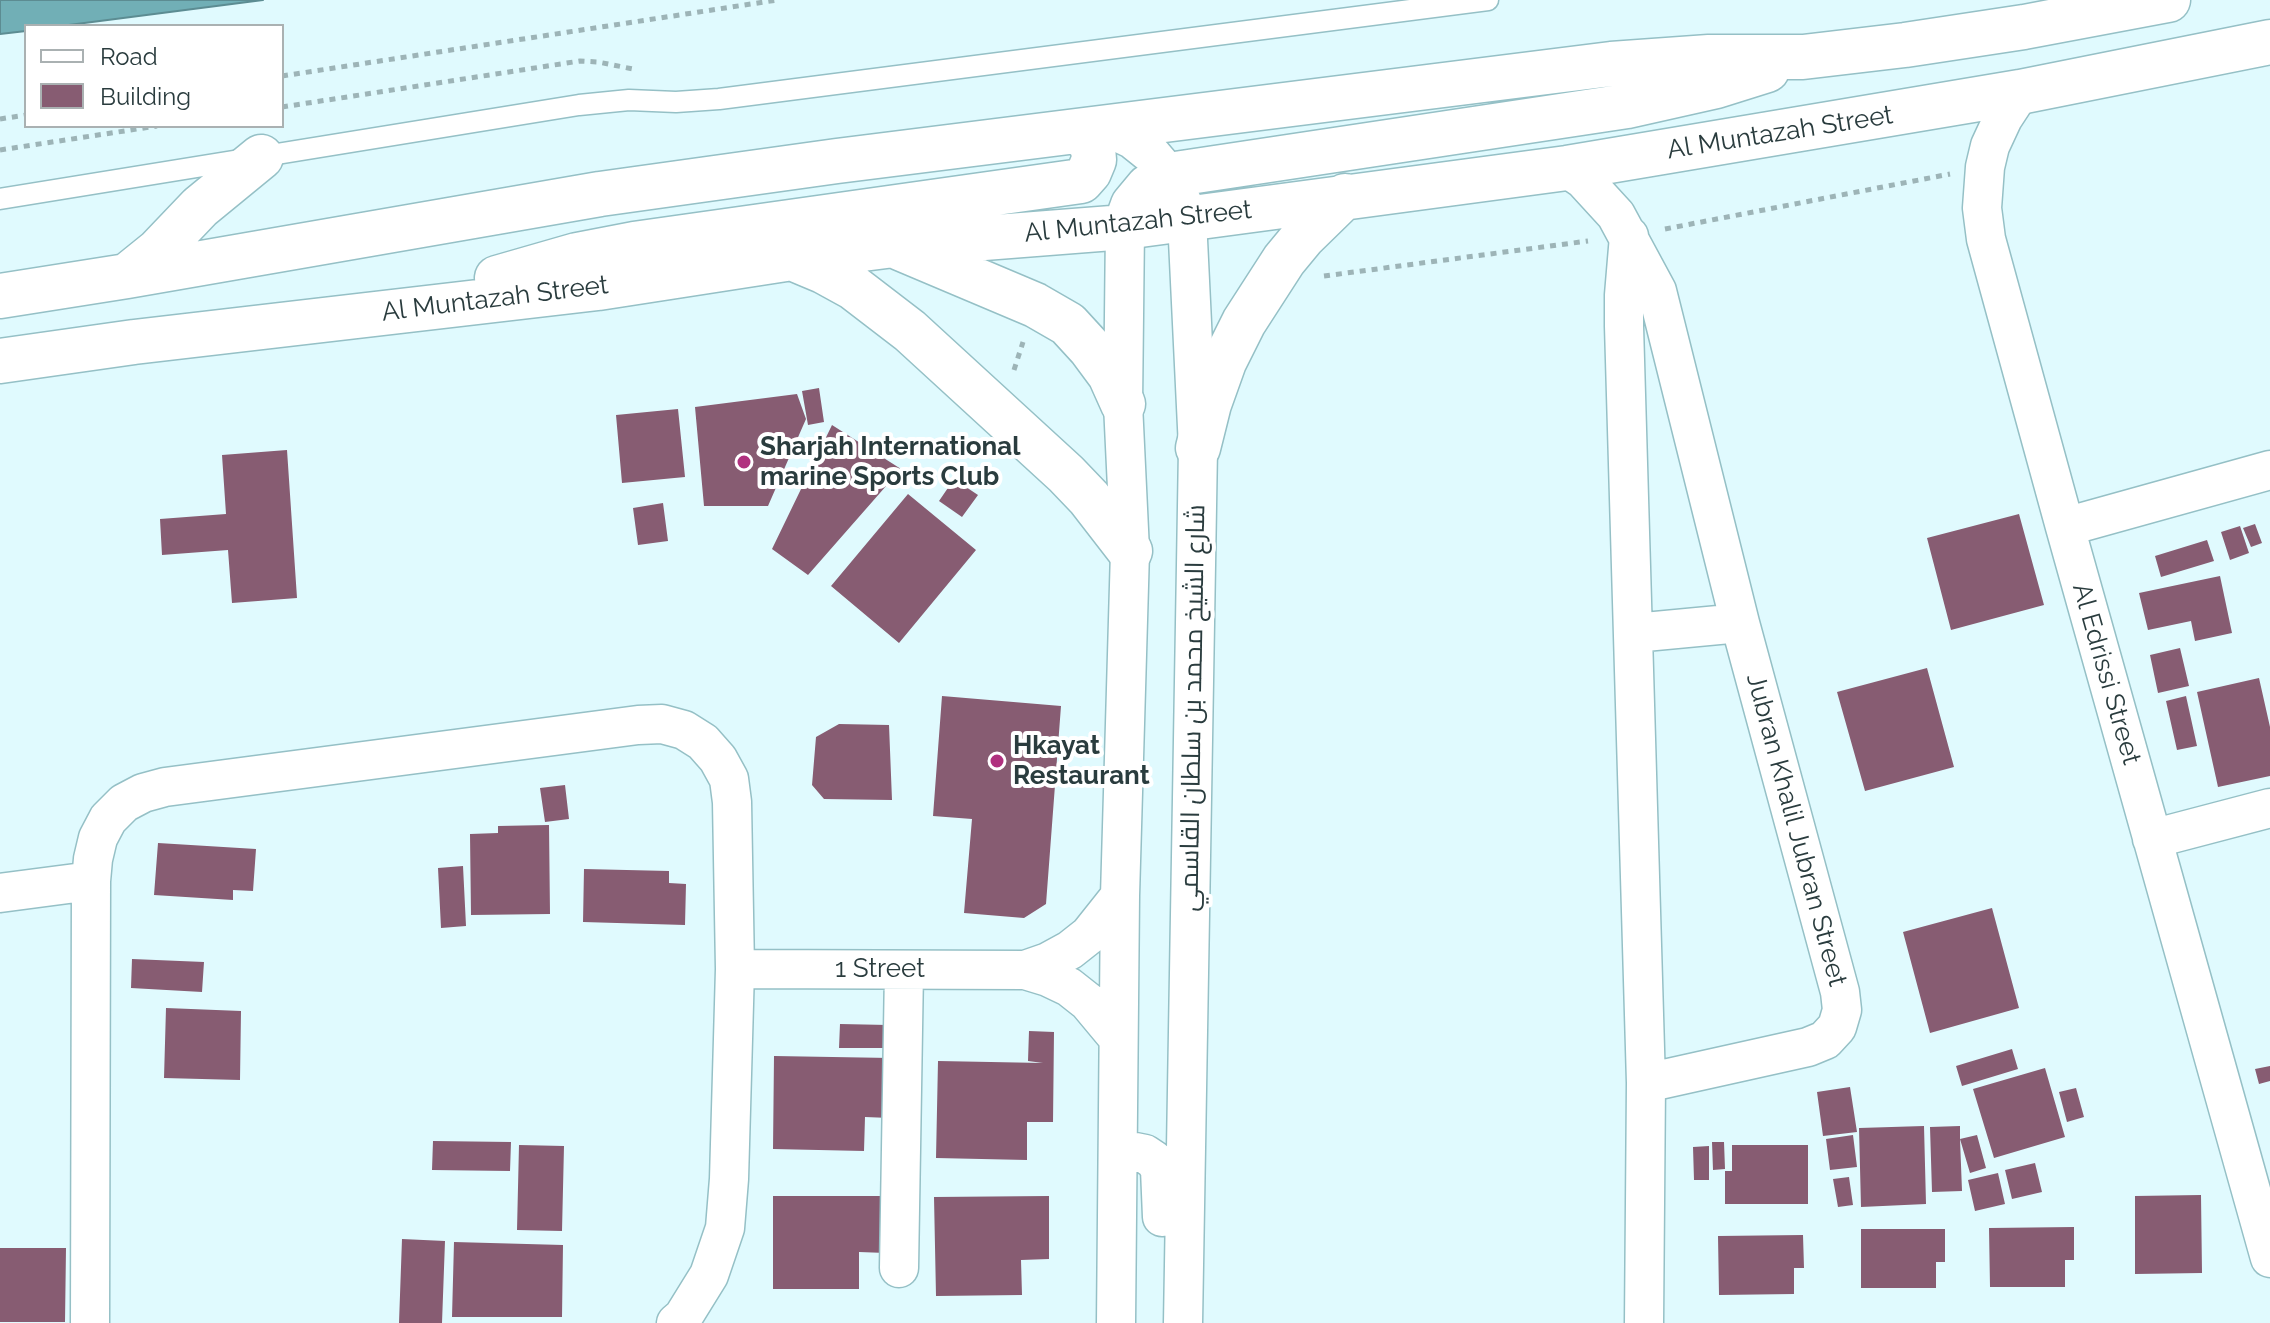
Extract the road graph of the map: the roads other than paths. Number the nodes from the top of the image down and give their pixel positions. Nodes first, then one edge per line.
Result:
1 (1488, 0) edge
2 (2168, 0) edge
3 (2270, 42) edge
4 (1803, 57) junction
5 (2020, 92) junction
6 (1092, 130) junction
7 (261, 157) junction
8 (1567, 168) junction
9 (1169, 175) junction
10 (1345, 196) junction
11 (0, 199) edge
12 (1187, 219) junction
13 (1125, 227) junction
14 (1629, 236) junction
15 (894, 245) junction
16 (792, 258) junction
17 (127, 276) junction
18 (0, 296) edge
19 (412, 308) junction
20 (0, 361) edge
21 (1123, 404) junction
22 (1198, 448) junction
23 (2270, 470) edge
24 (2065, 527) junction
25 (1130, 551) junction
26 (1740, 623) junction
27 (1634, 633) junction
28 (2270, 808) edge
29 (2152, 839) junction
30 (91, 881) junction
31 (0, 893) edge
32 (1120, 896) junction
33 (735, 969) junction
34 (904, 970) junction
35 (1025, 970) junction
36 (1118, 1038) junction
37 (1646, 1083) junction
38 (1118, 1163) junction
39 (2270, 1258) edge
40 (899, 1268) dead end
41 (1188, 1315) edge
42 (90, 1323) edge
43 (676, 1323) edge
44 (1116, 1323) edge
45 (1644, 1323) edge

1 - 7 lane
2 - 4 main road
3 - 5 main road, Al Muntazah Street
4 - 6 main road
4 - 9 main road
5 - 8 main road, Al Muntazah Street
5 - 24 street, Al Edrissi Street
6 - 9 street, شارع الشيخ محمد بن سلطان القاسمي
6 - 17 main road
6 - 19 main road
7 - 11 lane
7 - 17 main road
8 - 10 main road, Al Muntazah Street
8 - 14 street, Jubran Khalil Jubran Street
9 - 12 street, شارع الشيخ محمد بن سلطان القاسمي
9 - 13 main road
10 - 12 main road, Al Muntazah Street
10 - 22 main road
12 - 13 main road, Al Muntazah Street
12 - 22 street, شارع الشيخ محمد بن سلطان القاسمي
13 - 15 main road, Al Muntazah Street
13 - 21 street
14 - 26 street, Jubran Khalil Jubran Street
14 - 27 street
15 - 16 main road, Al Muntazah Street
15 - 21 main road
16 - 19 main road, Al Muntazah Street
16 - 25 main road
17 - 18 main road
19 - 20 main road, Al Muntazah Street
21 - 25 street
22 - 41 street, شارع الشيخ محمد بن سلطان القاسمي
23 - 24 street
24 - 29 street, Al Edrissi Street
25 - 32 street
26 - 27 street
26 - 37 street, Jubran Khalil Jubran Street
27 - 37 street
28 - 29 street
29 - 39 street, Al Edrissi Street
30 - 31 street
30 - 33 street
30 - 42 street
32 - 35 street, 1 Street
32 - 36 street
33 - 34 street, 1 Street
33 - 43 street
34 - 35 street, 1 Street
34 - 40 street
35 - 36 street, 1 Street
36 - 38 street
37 - 45 street
38 - 41 street
38 - 44 street

